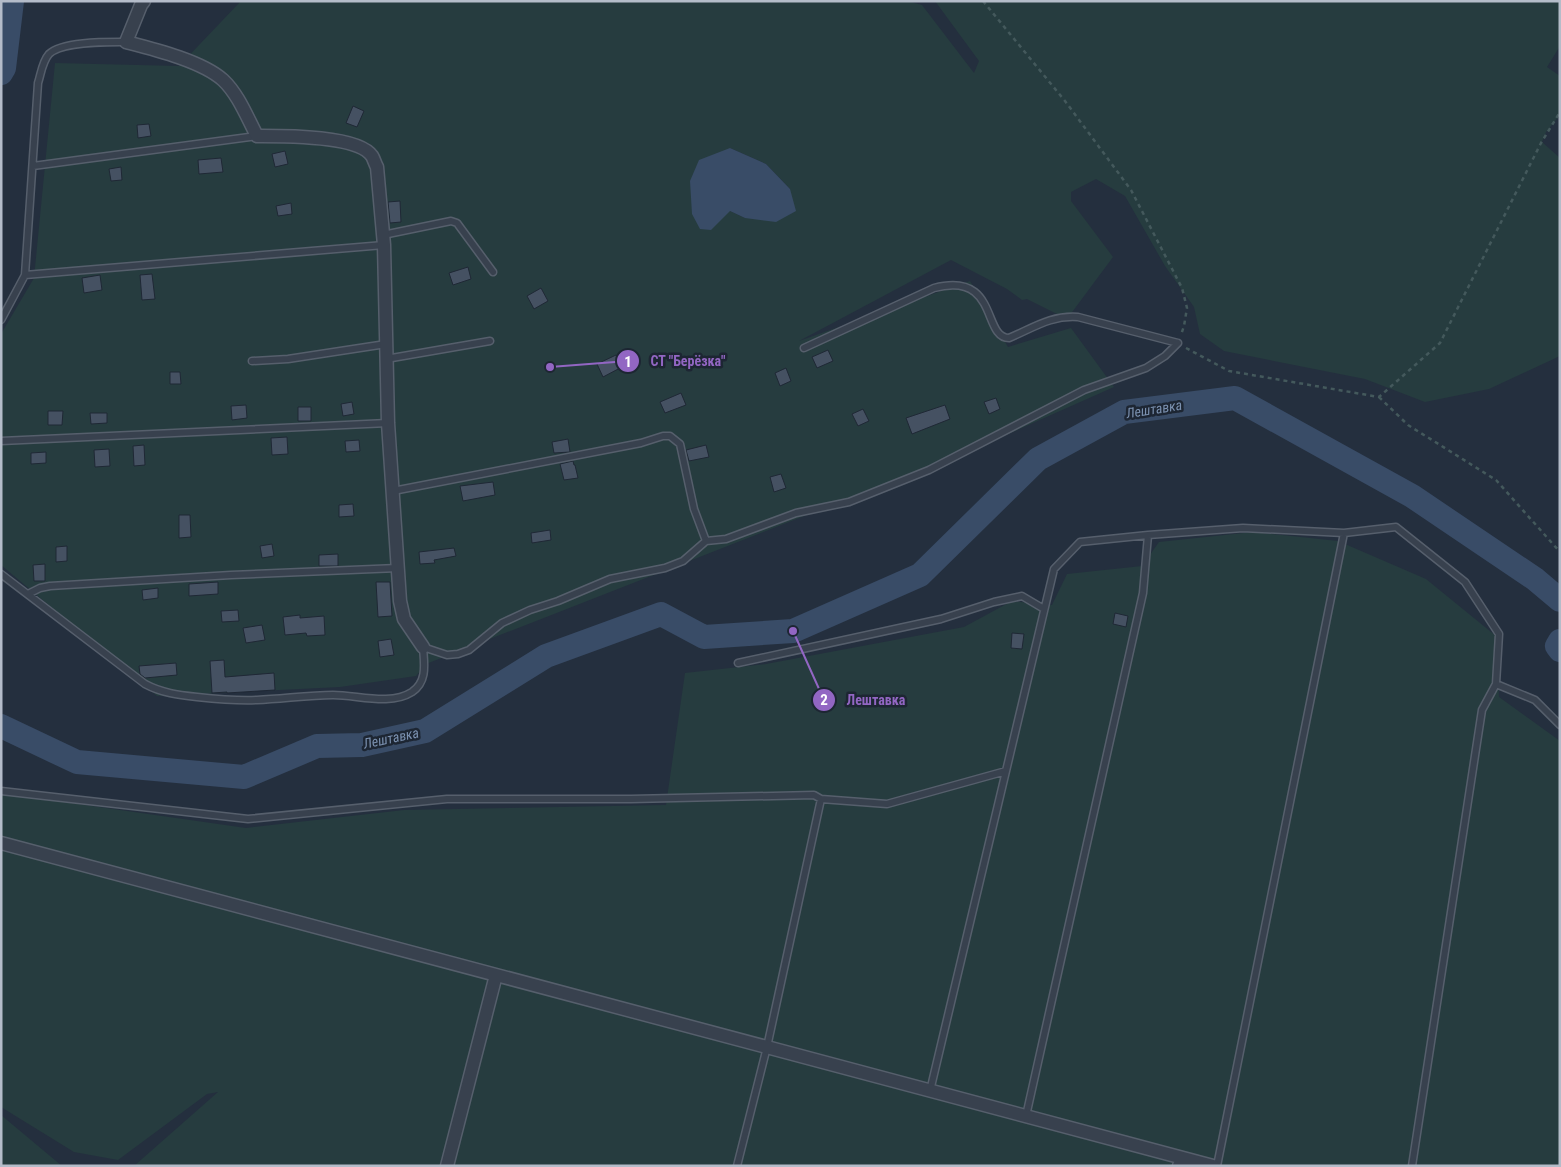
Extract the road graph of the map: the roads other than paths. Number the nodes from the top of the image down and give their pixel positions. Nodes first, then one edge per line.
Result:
1 (141, 2) edge
2 (126, 42) junction
3 (257, 136) junction
4 (33, 166) junction
5 (384, 240) junction
6 (493, 272) dead end
7 (25, 275) junction
8 (1, 320) edge
9 (490, 341) dead end
10 (386, 344) junction
11 (804, 348) dead end
12 (386, 360) junction
13 (252, 361) dead end
14 (388, 423) junction
15 (1, 441) edge
16 (393, 491) junction
17 (1344, 533) junction
18 (1148, 535) junction
19 (706, 541) junction
20 (398, 568) junction
21 (1, 574) edge
22 (28, 594) junction
23 (1044, 610) junction
24 (423, 647) junction
25 (738, 663) dead end
26 (1496, 684) junction
27 (1560, 725) edge
28 (1006, 771) junction
29 (1, 791) edge
30 (821, 799) junction
31 (1, 844) edge
32 (496, 975) junction
33 (767, 1047) junction
34 (930, 1091) junction
35 (1026, 1116) junction
36 (1181, 1162) edge
37 (447, 1166) edge
38 (737, 1166) edge
39 (1215, 1166) edge
40 (1412, 1166) edge

1 - 2 street
2 - 3 street
2 - 4 lane
3 - 4 lane
3 - 5 street
4 - 7 lane
5 - 6 lane
5 - 7 lane
5 - 10 street
7 - 8 lane
9 - 12 lane
10 - 12 street
10 - 13 lane
11 - 19 lane
12 - 14 street
14 - 15 lane
14 - 16 street
16 - 19 lane
16 - 20 street
17 - 18 lane
17 - 26 lane
17 - 39 lane
18 - 23 lane
18 - 35 lane
19 - 24 lane
20 - 22 lane
20 - 24 street
21 - 22 lane
22 - 24 lane
23 - 25 lane
23 - 28 lane
26 - 27 lane
26 - 40 lane
28 - 30 lane
28 - 34 lane
29 - 30 lane
30 - 33 lane
31 - 32 street
32 - 33 street
32 - 37 street
33 - 34 street
33 - 38 lane
34 - 35 street
35 - 36 street
36 - 39 street

